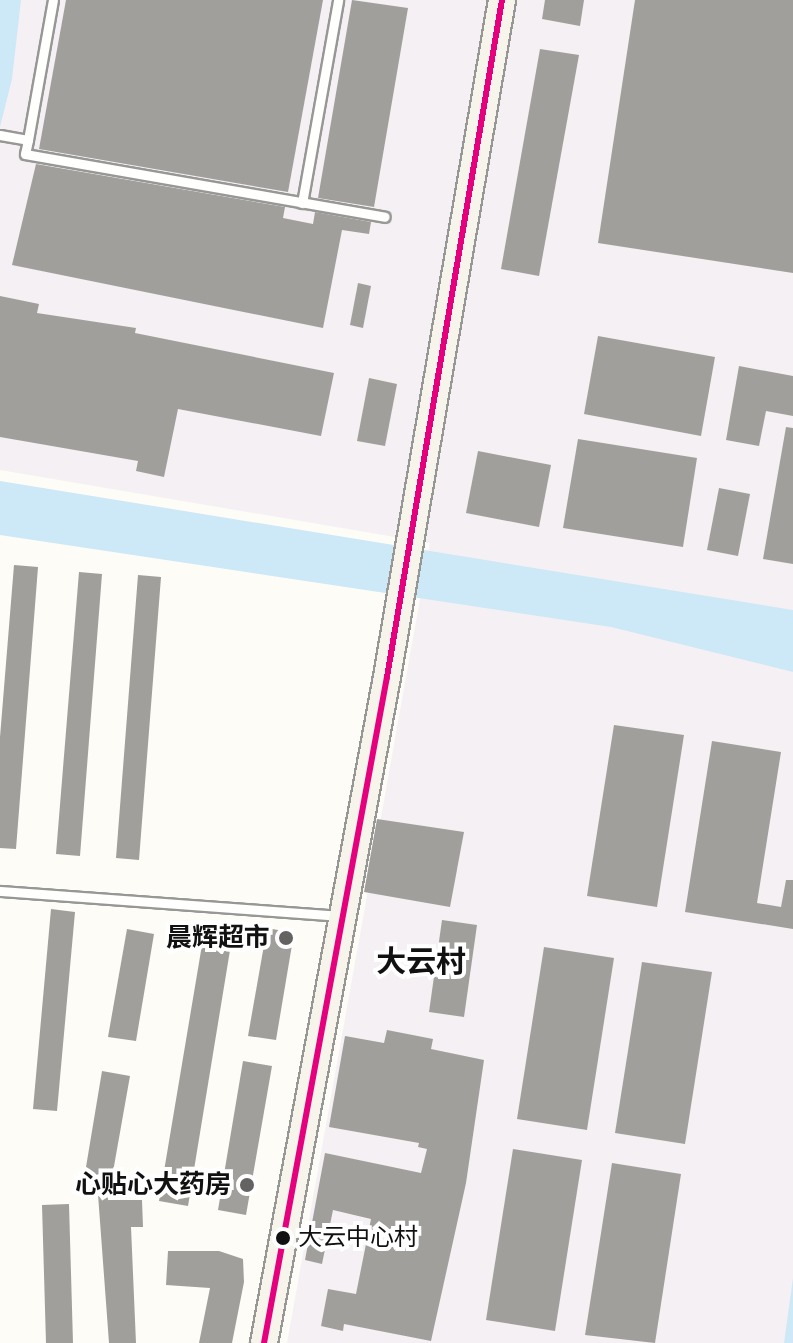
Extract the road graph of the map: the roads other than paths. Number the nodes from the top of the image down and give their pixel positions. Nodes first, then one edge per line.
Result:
1 (53, 0) edge
2 (338, 0) edge
3 (502, 0) edge
4 (0, 135) edge
5 (28, 140) junction
6 (302, 203) junction
7 (385, 217) dead end
8 (0, 891) edge
9 (340, 916) junction
10 (264, 1343) edge

1 - 5 lane
2 - 6 lane
3 - 9 street
4 - 5 lane
5 - 6 lane
6 - 7 lane
8 - 9 lane
9 - 10 street

